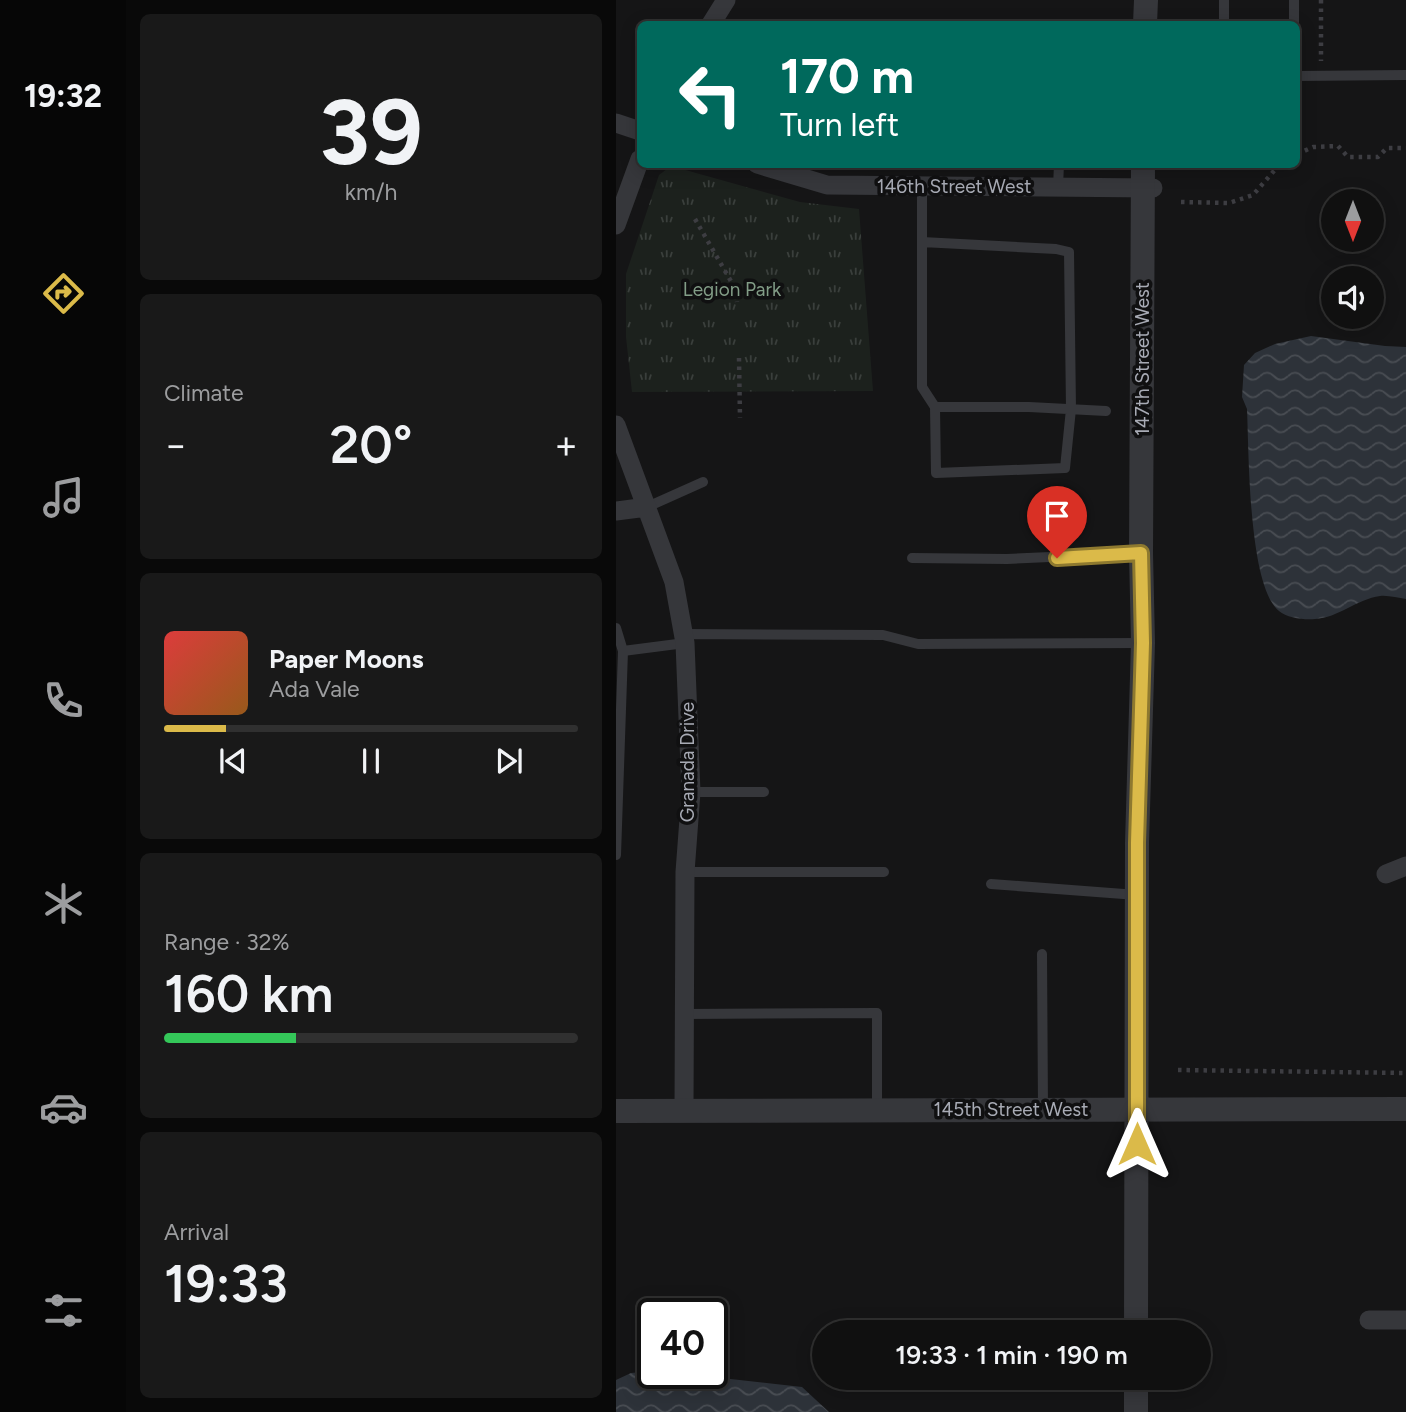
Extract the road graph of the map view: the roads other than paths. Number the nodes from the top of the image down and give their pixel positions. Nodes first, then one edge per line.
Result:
1 (726, 0) edge
2 (1146, 0) edge
3 (1224, 0) edge
4 (1294, 0) edge
5 (713, 21) edge
6 (1145, 21) edge
7 (1224, 21) edge
8 (1294, 21) edge
9 (1406, 75) edge
10 (1300, 76) edge
11 (616, 123) edge
12 (637, 130) edge
13 (637, 167) edge
14 (770, 168) edge
15 (1059, 168) edge
16 (1146, 180) edge
17 (922, 186) junction
18 (1058, 187) junction
19 (616, 225) edge
20 (922, 243) junction
21 (935, 407) junction
22 (1071, 409) junction
23 (1106, 411) dead end
24 (616, 425) edge
25 (703, 482) dead end
26 (647, 507) junction
27 (616, 511) edge
28 (1141, 553) junction
29 (912, 558) dead end
30 (616, 628) edge
31 (684, 638) junction
32 (1143, 643) junction
33 (623, 651) junction
34 (691, 792) junction
35 (764, 792) dead end
36 (616, 855) edge
37 (1406, 866) edge
38 (685, 872) junction
39 (884, 872) dead end
40 (1386, 874) dead end
41 (991, 884) dead end
42 (1137, 895) junction
43 (1042, 954) dead end
44 (684, 1014) junction
45 (1043, 1109) junction
46 (1136, 1109) junction
47 (1406, 1109) edge
48 (684, 1110) junction
49 (877, 1110) junction
50 (616, 1111) edge
51 (1136, 1320) edge
52 (1369, 1320) dead end
53 (1406, 1320) edge
54 (1136, 1390) edge
55 (1136, 1412) edge

1 - 5 street
2 - 6 street
3 - 7 lane
4 - 8 lane
9 - 10 lane
11 - 12 street
13 - 19 street
14 - 17 street, 146th Street West
15 - 18 lane
16 - 18 street, 146th Street West
16 - 28 street, 147th Street West
17 - 18 street, 146th Street West
17 - 20 lane
20 - 21 lane
20 - 22 lane
21 - 22 lane
21 - 22 lane
22 - 23 lane
24 - 26 street, Granada Drive
25 - 26 lane
26 - 27 street
26 - 31 street, Granada Drive
28 - 29 lane
28 - 32 street, 147th Street West
30 - 33 lane
31 - 32 lane
31 - 33 lane
31 - 34 street, Granada Drive
32 - 42 street, 147th Street West
33 - 36 lane
34 - 35 lane
34 - 38 street, Granada Drive
37 - 40 street
38 - 39 lane
38 - 44 street, Granada Drive
41 - 42 lane
42 - 46 street, 147th Street West
43 - 45 lane
44 - 48 street, Granada Drive
44 - 49 lane
45 - 46 street, 145th Street West
45 - 49 street, 145th Street West
46 - 47 street, 145th Street West
46 - 51 street, 147th Street West
48 - 49 street, 145th Street West
48 - 50 street, 145th Street West
52 - 53 street
54 - 55 street

